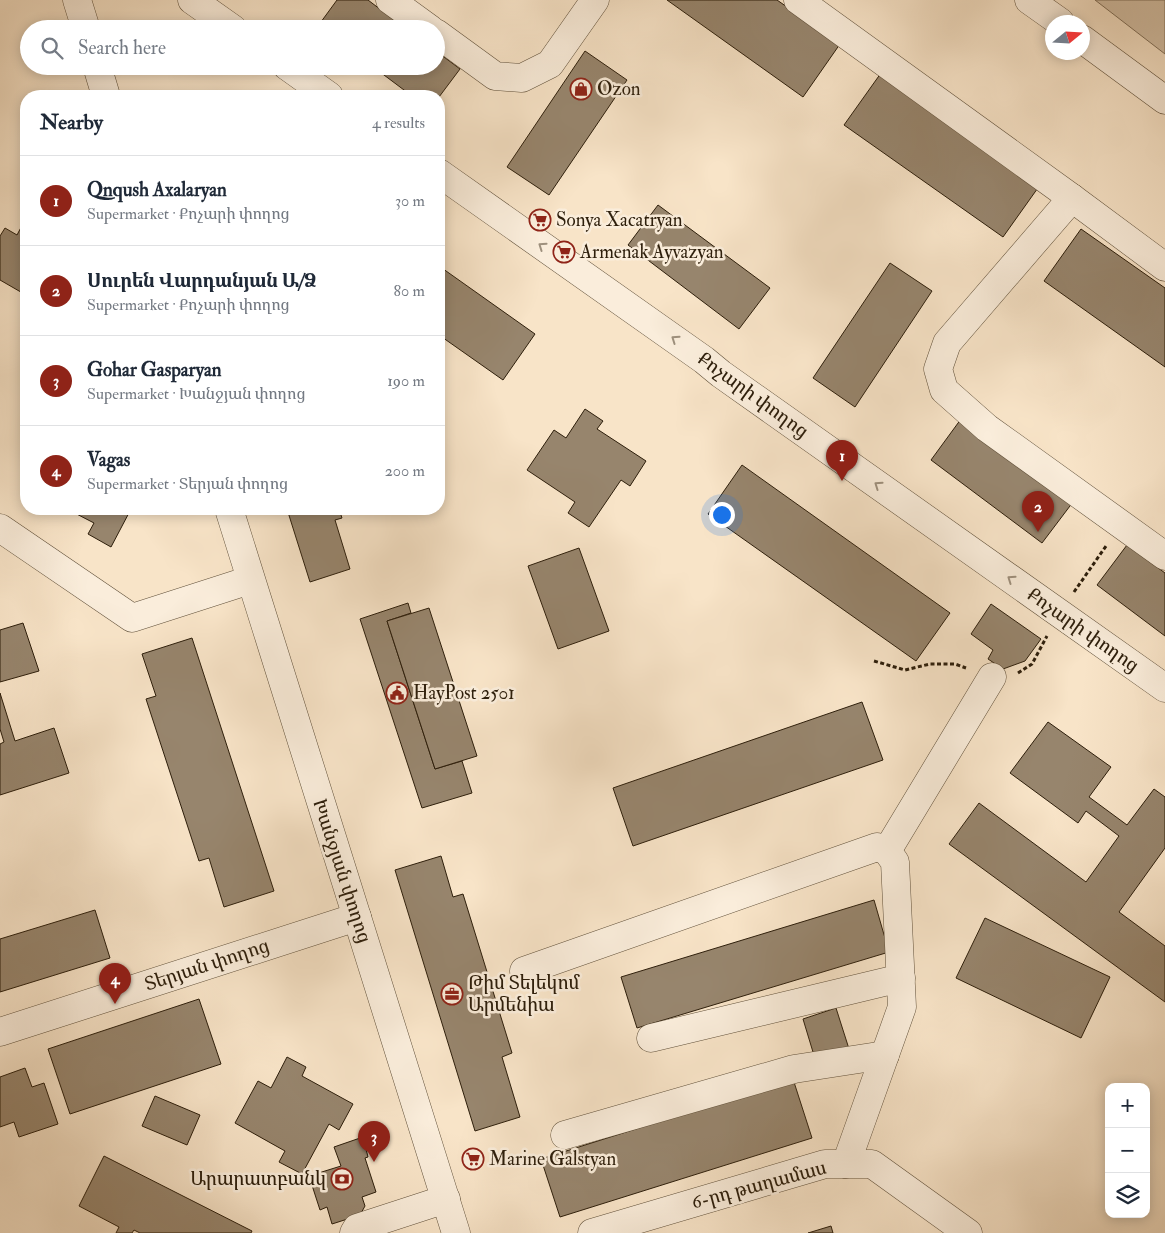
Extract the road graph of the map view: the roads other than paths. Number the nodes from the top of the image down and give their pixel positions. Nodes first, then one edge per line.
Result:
1 (77, 0) edge
2 (192, 0) edge
3 (390, 0) edge
4 (595, 0) edge
5 (798, 0) edge
6 (1029, 0) edge
7 (1050, 15) edge
8 (83, 20) edge
9 (220, 20) edge
10 (418, 20) edge
11 (445, 40) edge
12 (1090, 45) edge
13 (100, 75) edge
14 (299, 75) edge
15 (104, 90) edge
16 (320, 90) edge
17 (1165, 100) edge
18 (445, 177) edge
19 (1072, 198) junction
20 (1165, 267) edge
21 (231, 515) edge
22 (0, 528) edge
23 (1165, 556) edge
24 (250, 580) junction
25 (992, 677) dead end
26 (1165, 688) edge
27 (887, 851) junction
28 (357, 917) junction
29 (524, 971) dead end
30 (901, 978) junction
31 (0, 1032) edge
32 (651, 1038) dead end
33 (885, 1055) junction
34 (565, 1135) dead end
35 (846, 1164) junction
36 (446, 1200) junction
37 (354, 1233) edge
38 (456, 1233) edge
39 (592, 1233) edge
40 (968, 1233) edge

1 - 8 street
2 - 9 street
3 - 10 street
4 - 11 street
5 - 19 street
6 - 7 street
12 - 17 street
13 - 15 street
14 - 16 street
26 -> 18 street, Քոչարի փողոց
19 - 20 street
19 - 23 street
21 - 24 street, Խանջյան փողոց
22 - 24 street
24 - 28 street, Խանջյան փողոց
25 - 27 street
27 - 29 street
27 - 30 street
28 - 31 street, Տերյան փողոց
28 - 36 street, Խանջյան փողոց
30 - 32 street
30 - 33 street
33 - 34 street
33 - 35 street
35 - 39 street, 6-րդ թաղամաս
35 - 40 street, 6-րդ թաղամաս
36 - 37 street
36 - 38 street, Խանջյան փողոց

